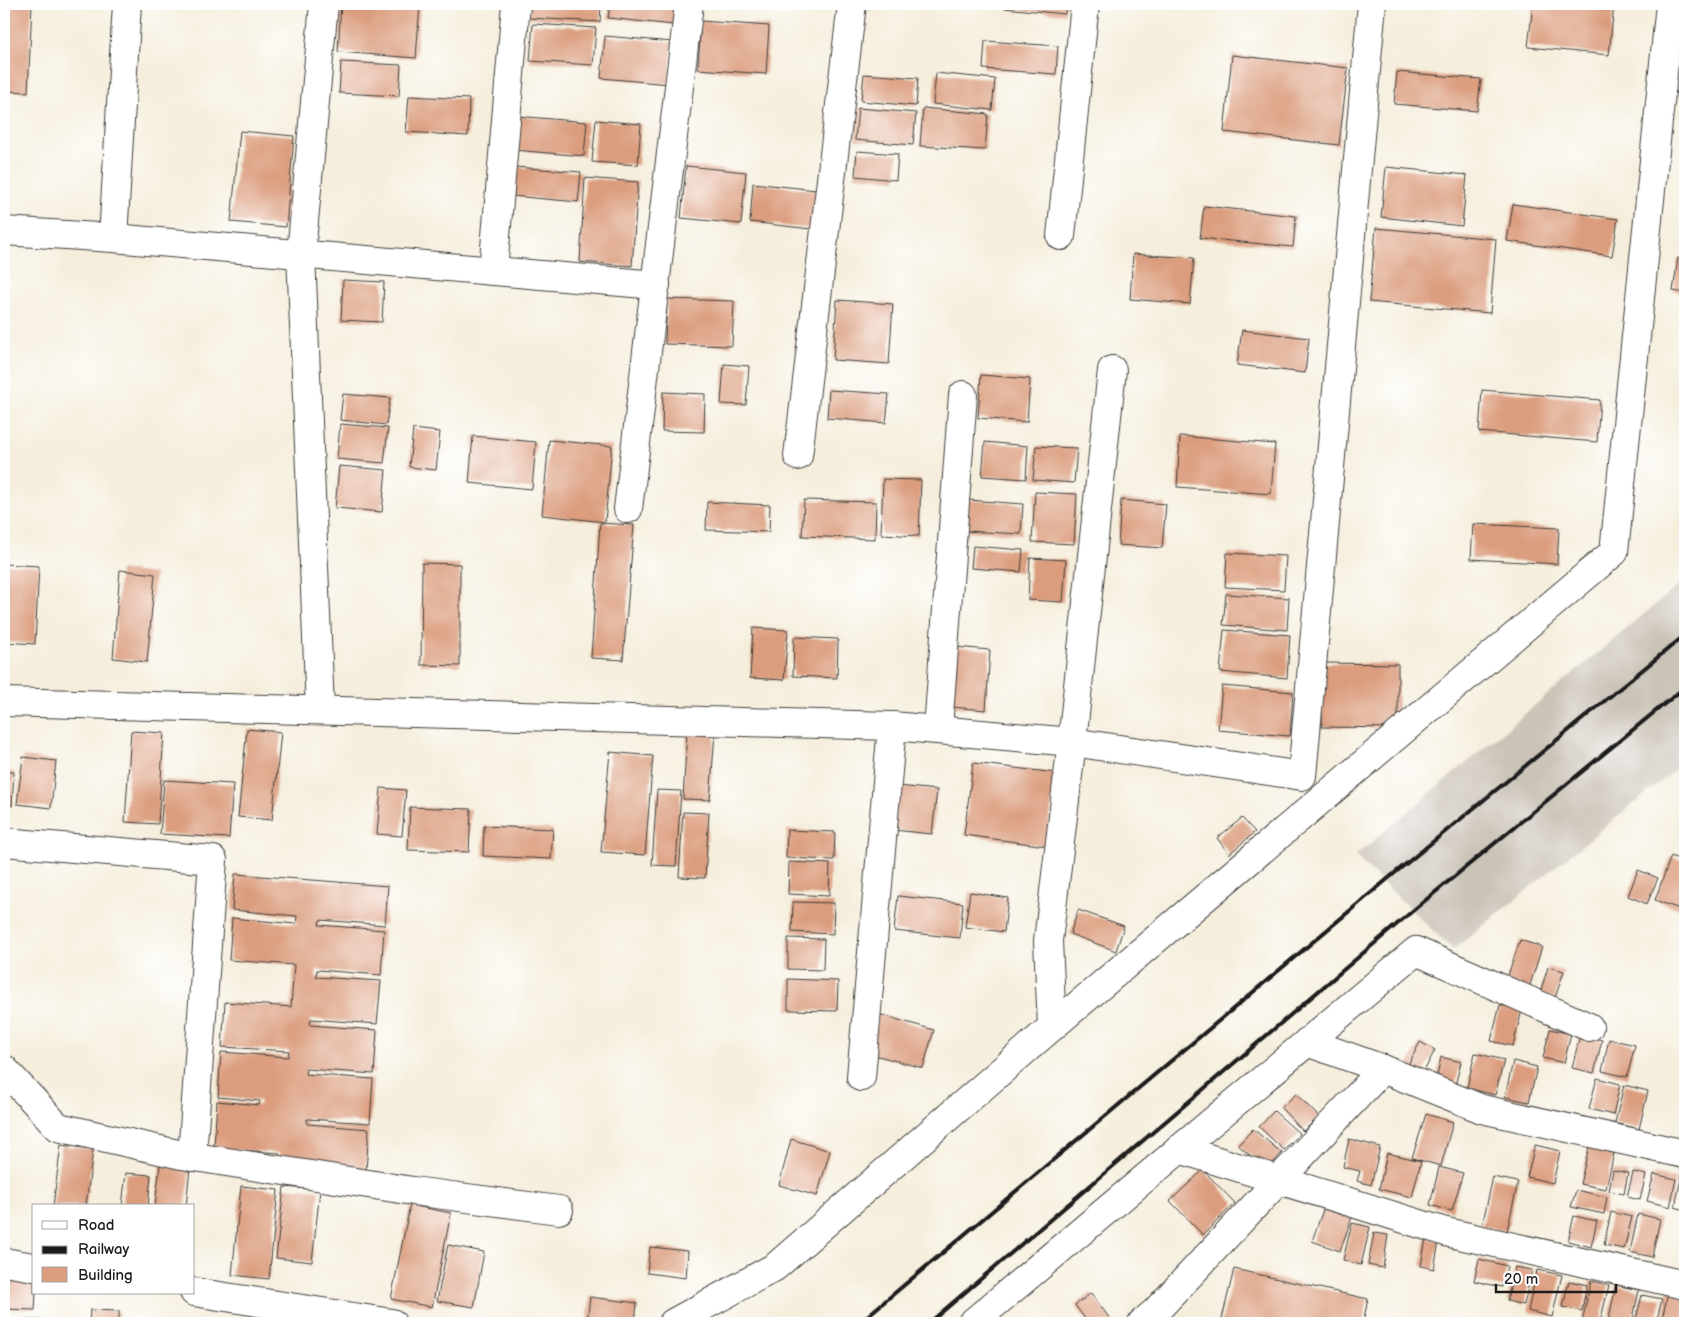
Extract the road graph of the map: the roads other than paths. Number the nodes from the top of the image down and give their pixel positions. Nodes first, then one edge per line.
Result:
1 (127, 4) edge
2 (324, 4) edge
3 (516, 4) edge
4 (690, 4) edge
5 (852, 4) edge
6 (1085, 4) edge
7 (1372, 4) edge
8 (1670, 4) edge
9 (4, 231) edge
10 (1061, 236) dead end
11 (113, 238) junction
12 (301, 254) junction
13 (493, 271) junction
14 (656, 285) junction
15 (1112, 370) dead end
16 (963, 395) dead end
17 (798, 456) dead end
18 (628, 509) dead end
19 (4, 702) edge
20 (320, 710) junction
21 (892, 726) junction
22 (938, 729) junction
23 (1072, 742) junction
24 (4, 842) edge
25 (1052, 1027) junction
26 (1589, 1027) dead end
27 (1307, 1042) junction
28 (1383, 1068) junction
29 (4, 1069) edge
30 (861, 1076) dead end
31 (1179, 1149) junction
32 (1685, 1154) edge
33 (192, 1157) junction
34 (1278, 1180) junction
35 (559, 1210) dead end
36 (4, 1262) edge
37 (32, 1267) edge
38 (1685, 1285) edge
39 (195, 1292) edge
40 (392, 1323) edge
41 (673, 1323) edge
42 (972, 1323) edge
43 (1142, 1323) edge

1 - 11 street
2 - 12 street
3 - 13 street
4 - 14 street
5 - 17 street
6 - 10 street
7 - 23 street
8 - 25 street
9 - 11 street
11 - 12 street
12 - 13 street
12 - 20 street
13 - 14 street
14 - 18 street
15 - 23 street
16 - 22 street
19 - 20 street
20 - 21 street
21 - 22 street
21 - 30 street
22 - 23 street
23 - 25 street
24 - 33 street
25 - 41 street
26 - 27 street
27 - 28 street
27 - 31 street
28 - 32 street
28 - 34 street
29 - 33 street
31 - 34 street
31 - 42 street
33 - 35 street
34 - 38 street
34 - 43 street
36 - 37 street
39 - 40 street

